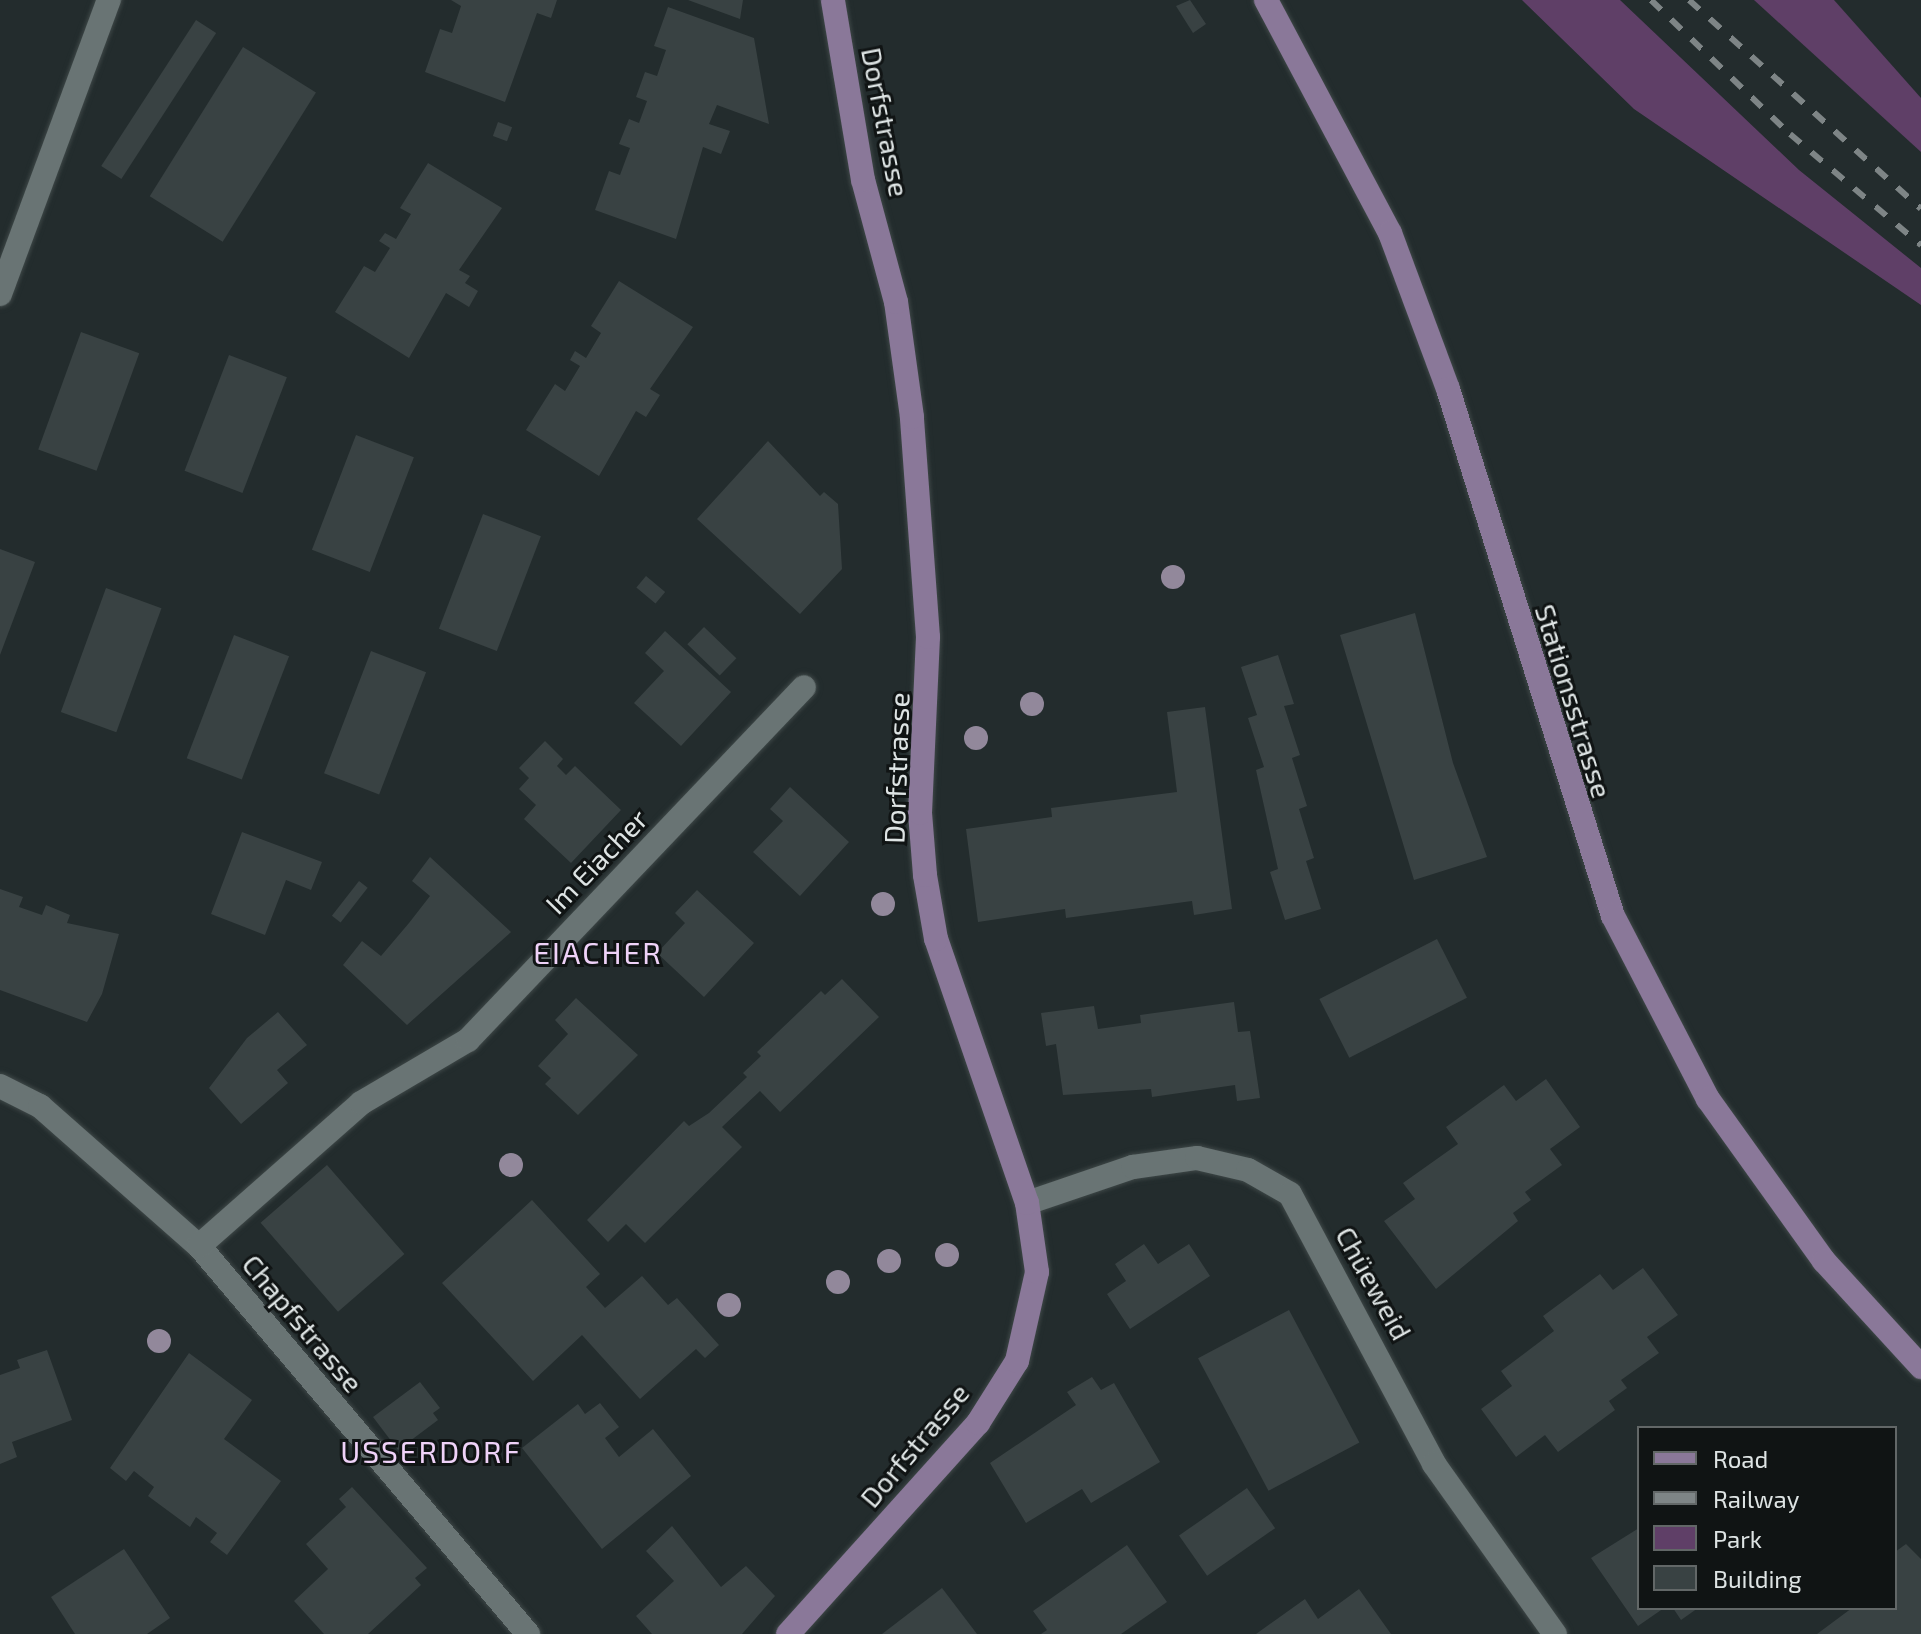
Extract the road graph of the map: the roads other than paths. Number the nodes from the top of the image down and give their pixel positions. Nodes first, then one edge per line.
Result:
1 (109, 0) edge
2 (833, 0) edge
3 (1266, 0) edge
4 (0, 294) edge
5 (804, 687) dead end
6 (0, 1086) edge
7 (1027, 1203) junction
8 (199, 1246) junction
9 (1921, 1367) edge
10 (528, 1634) edge
11 (788, 1634) edge
12 (1555, 1634) edge

1 - 4 street
2 - 7 street, Dorfstrasse
3 - 9 street, Stationsstrasse
5 - 8 street, Im Eiacher
6 - 8 street, Chapfstrasse
7 - 11 street, Dorfstrasse
7 - 12 street, Chüeweid
8 - 10 street, Chapfstrasse

